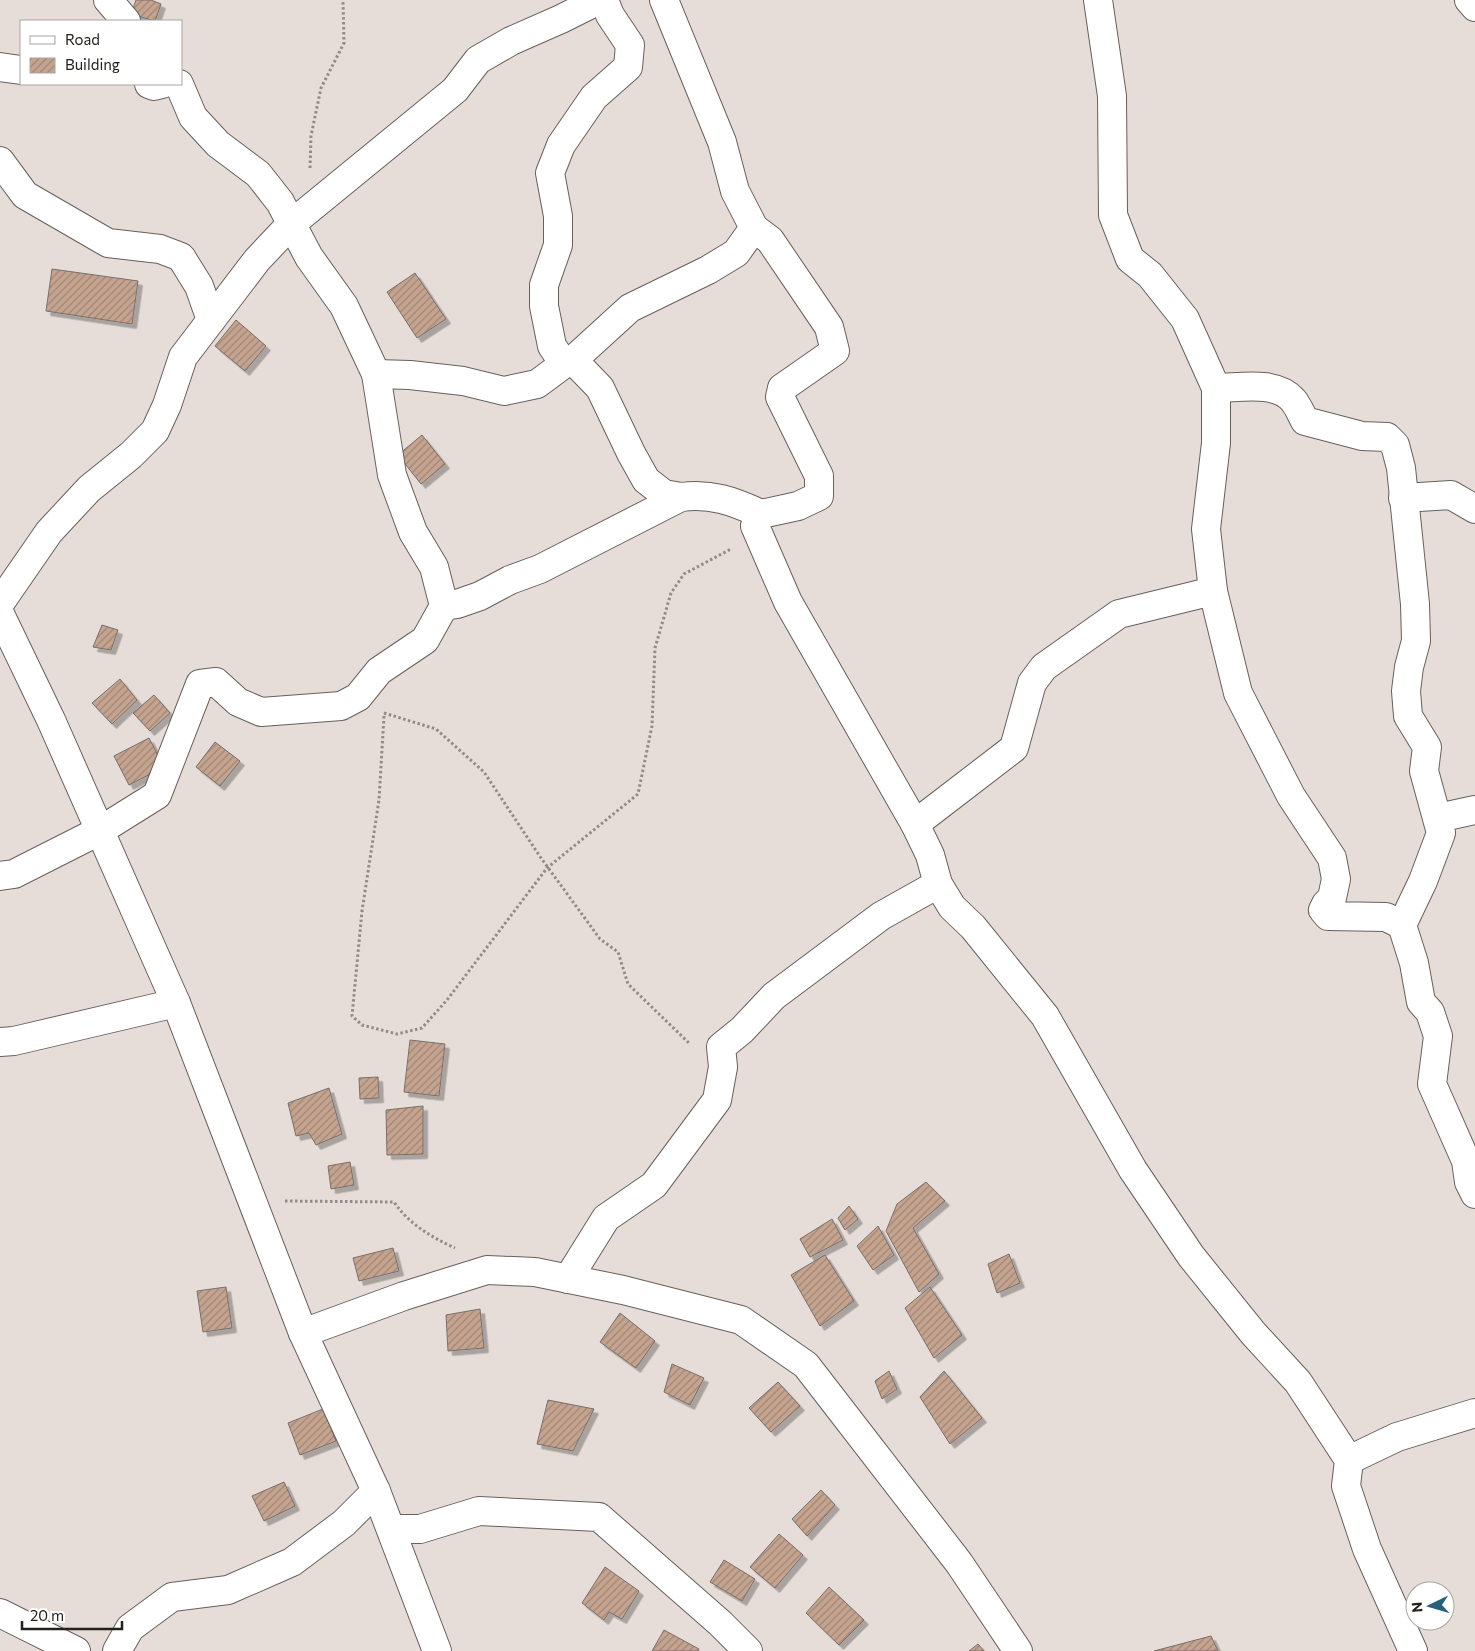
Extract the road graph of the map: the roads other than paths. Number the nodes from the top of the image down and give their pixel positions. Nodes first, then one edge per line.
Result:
1 (108, 0) edge
2 (599, 0) edge
3 (604, 0) edge
4 (664, 0) edge
5 (1098, 0) edge
6 (1469, 0) edge
7 (1475, 7) edge
8 (106, 20) edge
9 (125, 20) edge
10 (0, 67) edge
11 (20, 70) edge
12 (179, 85) edge
13 (0, 161) edge
14 (290, 225) junction
15 (754, 228) junction
16 (211, 320) junction
17 (569, 362) junction
18 (376, 374) junction
19 (1216, 388) junction
20 (681, 497) junction
21 (1403, 498) junction
22 (1475, 509) edge
23 (758, 520) junction
24 (1213, 591) junction
25 (0, 603) edge
26 (444, 606) junction
27 (0, 614) edge
28 (1475, 810) edge
29 (1438, 818) junction
30 (915, 824) junction
31 (101, 830) junction
32 (0, 876) edge
33 (938, 884) junction
34 (1402, 925) junction
35 (176, 1003) junction
36 (0, 1042) edge
37 (1475, 1194) edge
38 (568, 1279) junction
39 (303, 1333) junction
40 (1475, 1413) edge
41 (1349, 1460) junction
42 (376, 1491) junction
43 (391, 1529) junction
44 (0, 1613) edge
45 (76, 1651) edge
46 (117, 1651) edge
47 (437, 1651) edge
48 (748, 1651) edge
49 (1018, 1651) edge
50 (1412, 1651) edge

1 - 8 street
1 - 9 street
2 - 14 street
3 - 17 street
4 - 15 street
5 - 19 street
6 - 7 street
10 - 11 street
12 - 14 street
13 - 16 street
14 - 16 street
14 - 18 street
15 - 17 street
15 - 23 street
16 - 25 street
17 - 18 street
17 - 20 street
18 - 26 street
19 - 21 street
19 - 24 street
20 - 23 street
20 - 26 street
21 - 22 street
21 - 29 street
23 - 30 street
24 - 30 street
24 - 34 street
26 - 31 street
27 - 31 street
28 - 29 street
29 - 34 street
30 - 33 street
31 - 32 street
31 - 35 street
33 - 38 street
33 - 41 street
34 - 37 street
35 - 36 street
35 - 39 street
38 - 39 street
38 - 49 street
39 - 42 street
40 - 41 street
41 - 50 street
42 - 43 street
42 - 46 street
43 - 47 street
43 - 48 street
44 - 45 street

